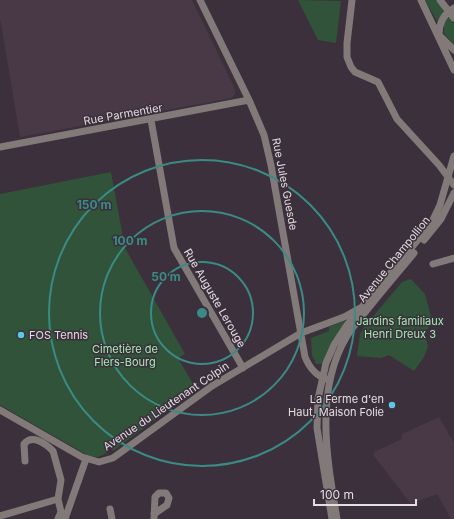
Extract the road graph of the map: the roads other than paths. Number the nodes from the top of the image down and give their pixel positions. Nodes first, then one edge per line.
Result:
1 (200, 0) edge
2 (352, 0) edge
3 (421, 0) edge
4 (440, 0) edge
5 (452, 10) edge
6 (454, 18) edge
7 (439, 35) junction
8 (454, 50) edge
9 (454, 70) edge
10 (249, 100) junction
11 (150, 120) junction
12 (0, 147) edge
13 (453, 158) edge
14 (439, 165) junction
15 (448, 177) junction
16 (454, 185) edge
17 (454, 194) edge
18 (454, 258) edge
19 (433, 264) dead end
20 (362, 307) junction
21 (301, 334) junction
22 (243, 368) junction
23 (325, 379) junction
24 (0, 410) edge
25 (86, 459) junction
26 (25, 461) dead end
27 (58, 500) junction
28 (69, 507) junction
29 (110, 508) dead end
30 (0, 516) edge
31 (58, 519) edge
32 (65, 519) edge
33 (112, 519) edge
34 (332, 519) edge
35 (338, 519) edge

1 - 10 street, Rue Jules Guesde
2 - 14 street
3 - 7 street
4 - 5 street
5 - 6 street
5 - 7 street
7 - 8 street
7 - 9 street
10 - 11 street, Rue Parmentier
10 - 21 street, Rue Jules Guesde
11 - 12 street, Rue Parmentier
11 - 22 street, Rue Auguste Lerouge
13 - 14 street
13 - 15 street, Avenue Champollion
14 - 15 street
15 - 16 street
15 - 20 street, Avenue Champollion
17 - 23 street, Avenue Champollion
18 - 19 street
20 - 21 street, Avenue Champollion
20 - 23 street, Avenue Champollion
21 - 22 street, Avenue du Lieutenant Colpin
21 - 23 street, Rue Jules Guesde
22 - 25 street, Avenue du Lieutenant Colpin
23 - 34 street
23 - 35 street
24 - 25 street, Avenue du Lieutenant Colpin
25 - 28 street
26 - 27 street
27 - 28 street
27 - 30 street
27 - 31 street
28 - 32 street
29 - 33 street

